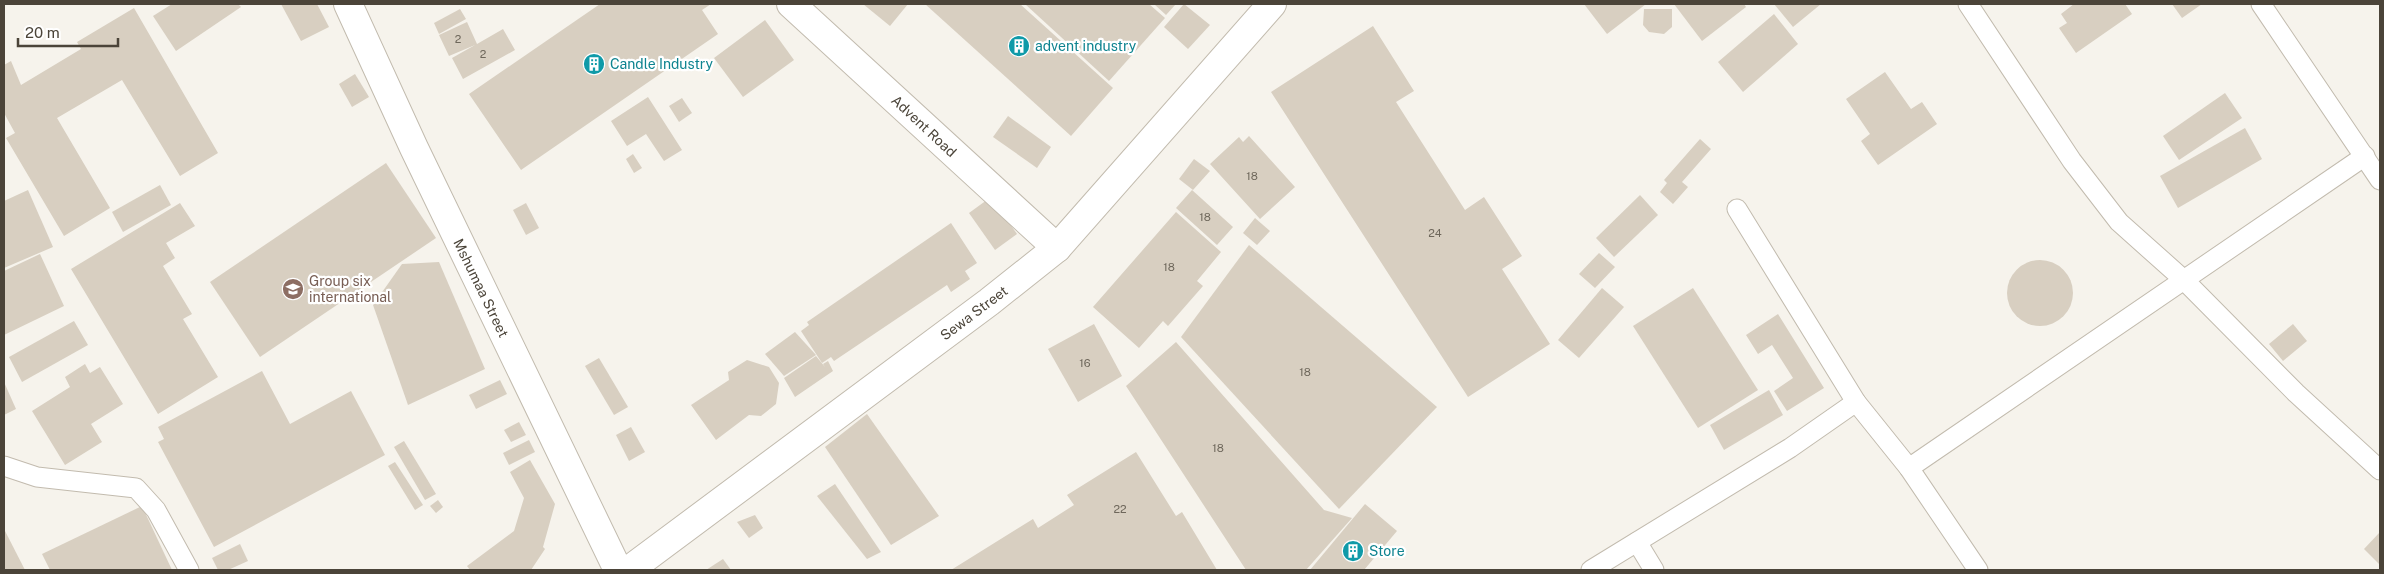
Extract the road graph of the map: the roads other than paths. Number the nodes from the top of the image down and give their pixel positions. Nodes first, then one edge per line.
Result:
1 (348, 4) edge
2 (791, 4) edge
3 (1272, 4) edge
4 (1968, 4) edge
5 (2261, 4) edge
6 (2364, 156) junction
7 (2380, 180) edge
8 (1737, 210) dead end
9 (1057, 248) junction
10 (2184, 280) junction
11 (1856, 402) junction
12 (4, 466) edge
13 (1908, 468) junction
14 (2380, 470) edge
15 (1636, 542) junction
16 (189, 570) edge
17 (618, 570) edge
18 (629, 570) edge
19 (1591, 570) edge
20 (1654, 570) edge
21 (1978, 570) edge

1 - 17 street, Mshumaa Street
2 - 9 street, Advent Road
3 - 9 street, Sewa Street
4 - 10 lane
5 - 6 lane
6 - 7 lane
6 - 10 lane
8 - 11 lane
9 - 18 street, Sewa Street
10 - 13 lane
10 - 14 lane
11 - 13 lane
11 - 15 lane
12 - 16 lane
13 - 21 lane
15 - 19 lane
15 - 20 lane

